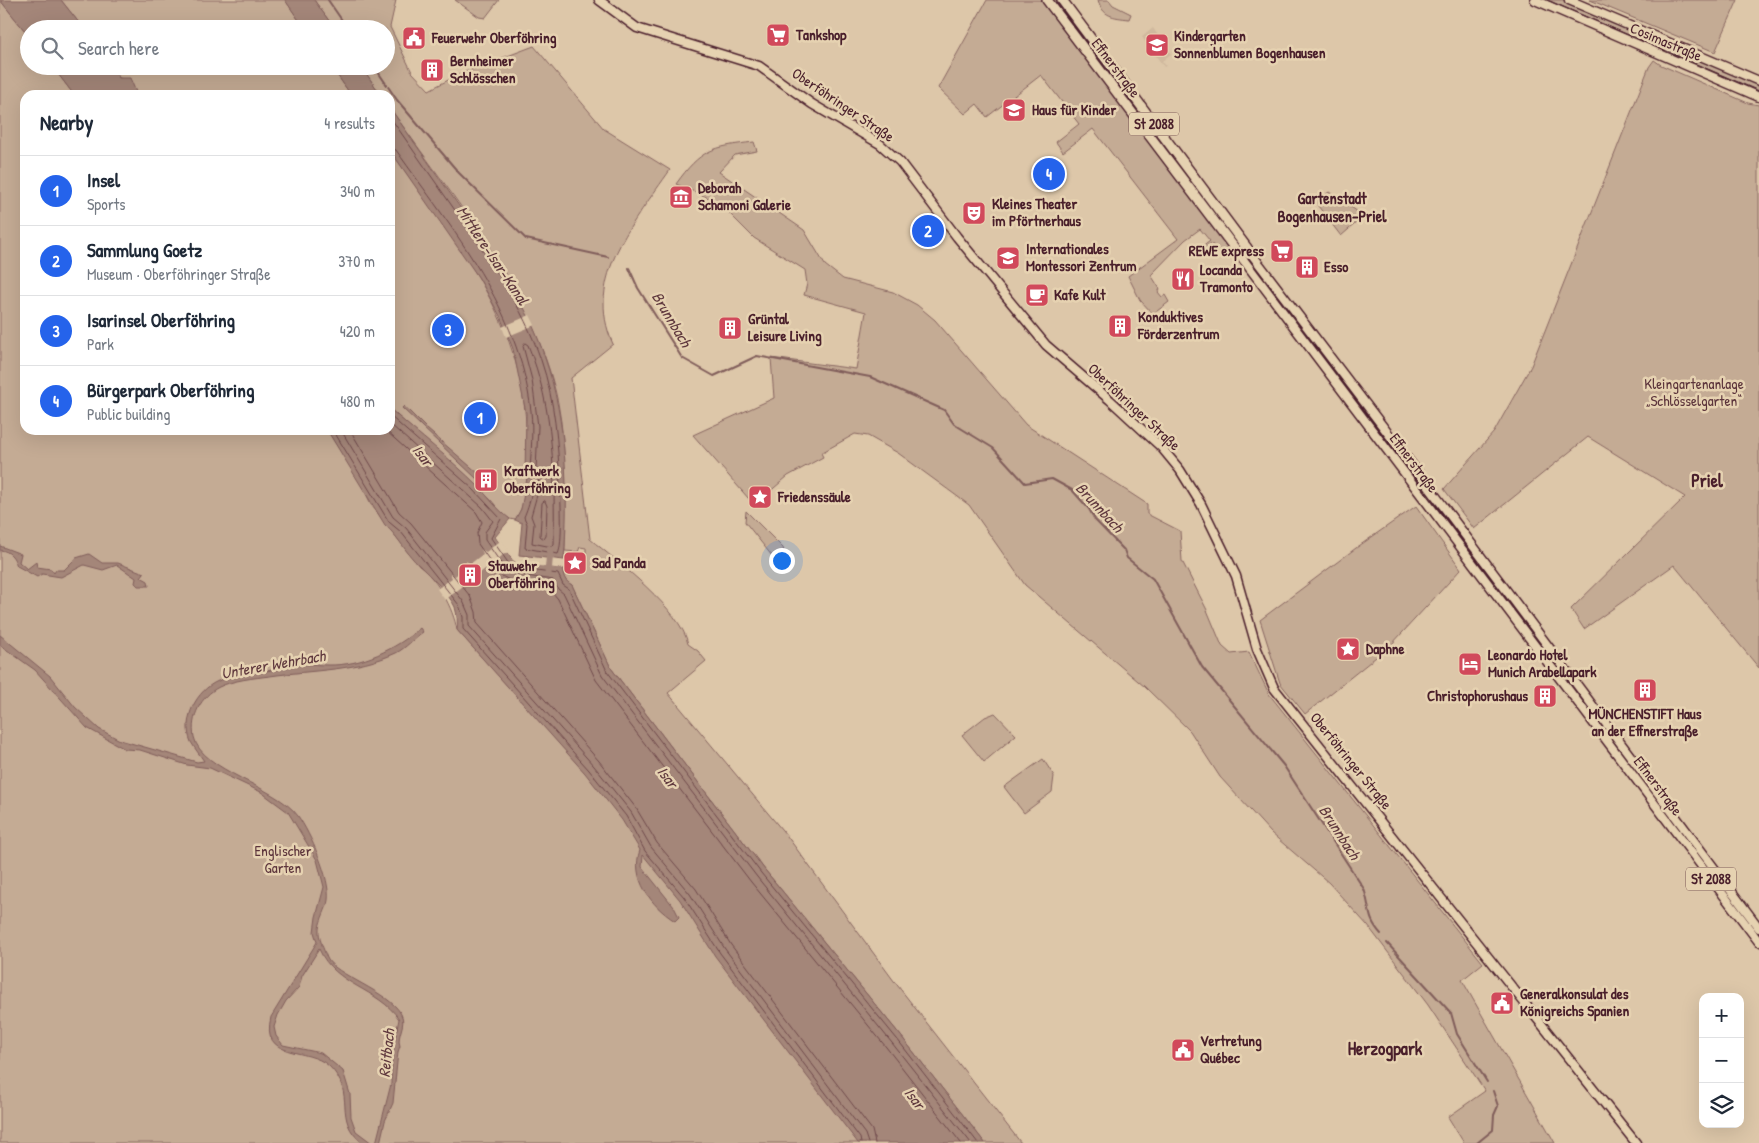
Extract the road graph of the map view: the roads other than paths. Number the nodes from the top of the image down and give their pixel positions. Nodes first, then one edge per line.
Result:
1 (599, 0) edge
2 (1047, 0) edge
3 (1062, 0) edge
4 (1535, 0) edge
5 (1569, 0) edge
6 (1759, 82) edge
7 (1759, 97) edge
8 (1247, 248) joint
9 (1239, 254) joint
10 (1759, 928) edge
11 (1759, 942) edge
12 (1636, 1143) edge

1 - 12 main road, Oberföhringer Straße
2 - 9 highway, Effnerstraße / St 2088
3 - 8 highway, Effnerstraße / St 2088
4 - 7 main road, Cosimastraße
5 - 6 main road, Cosimastraße
8 - 10 main road, Effnerstraße / St 2088
9 - 11 main road, Effnerstraße / St 2088

